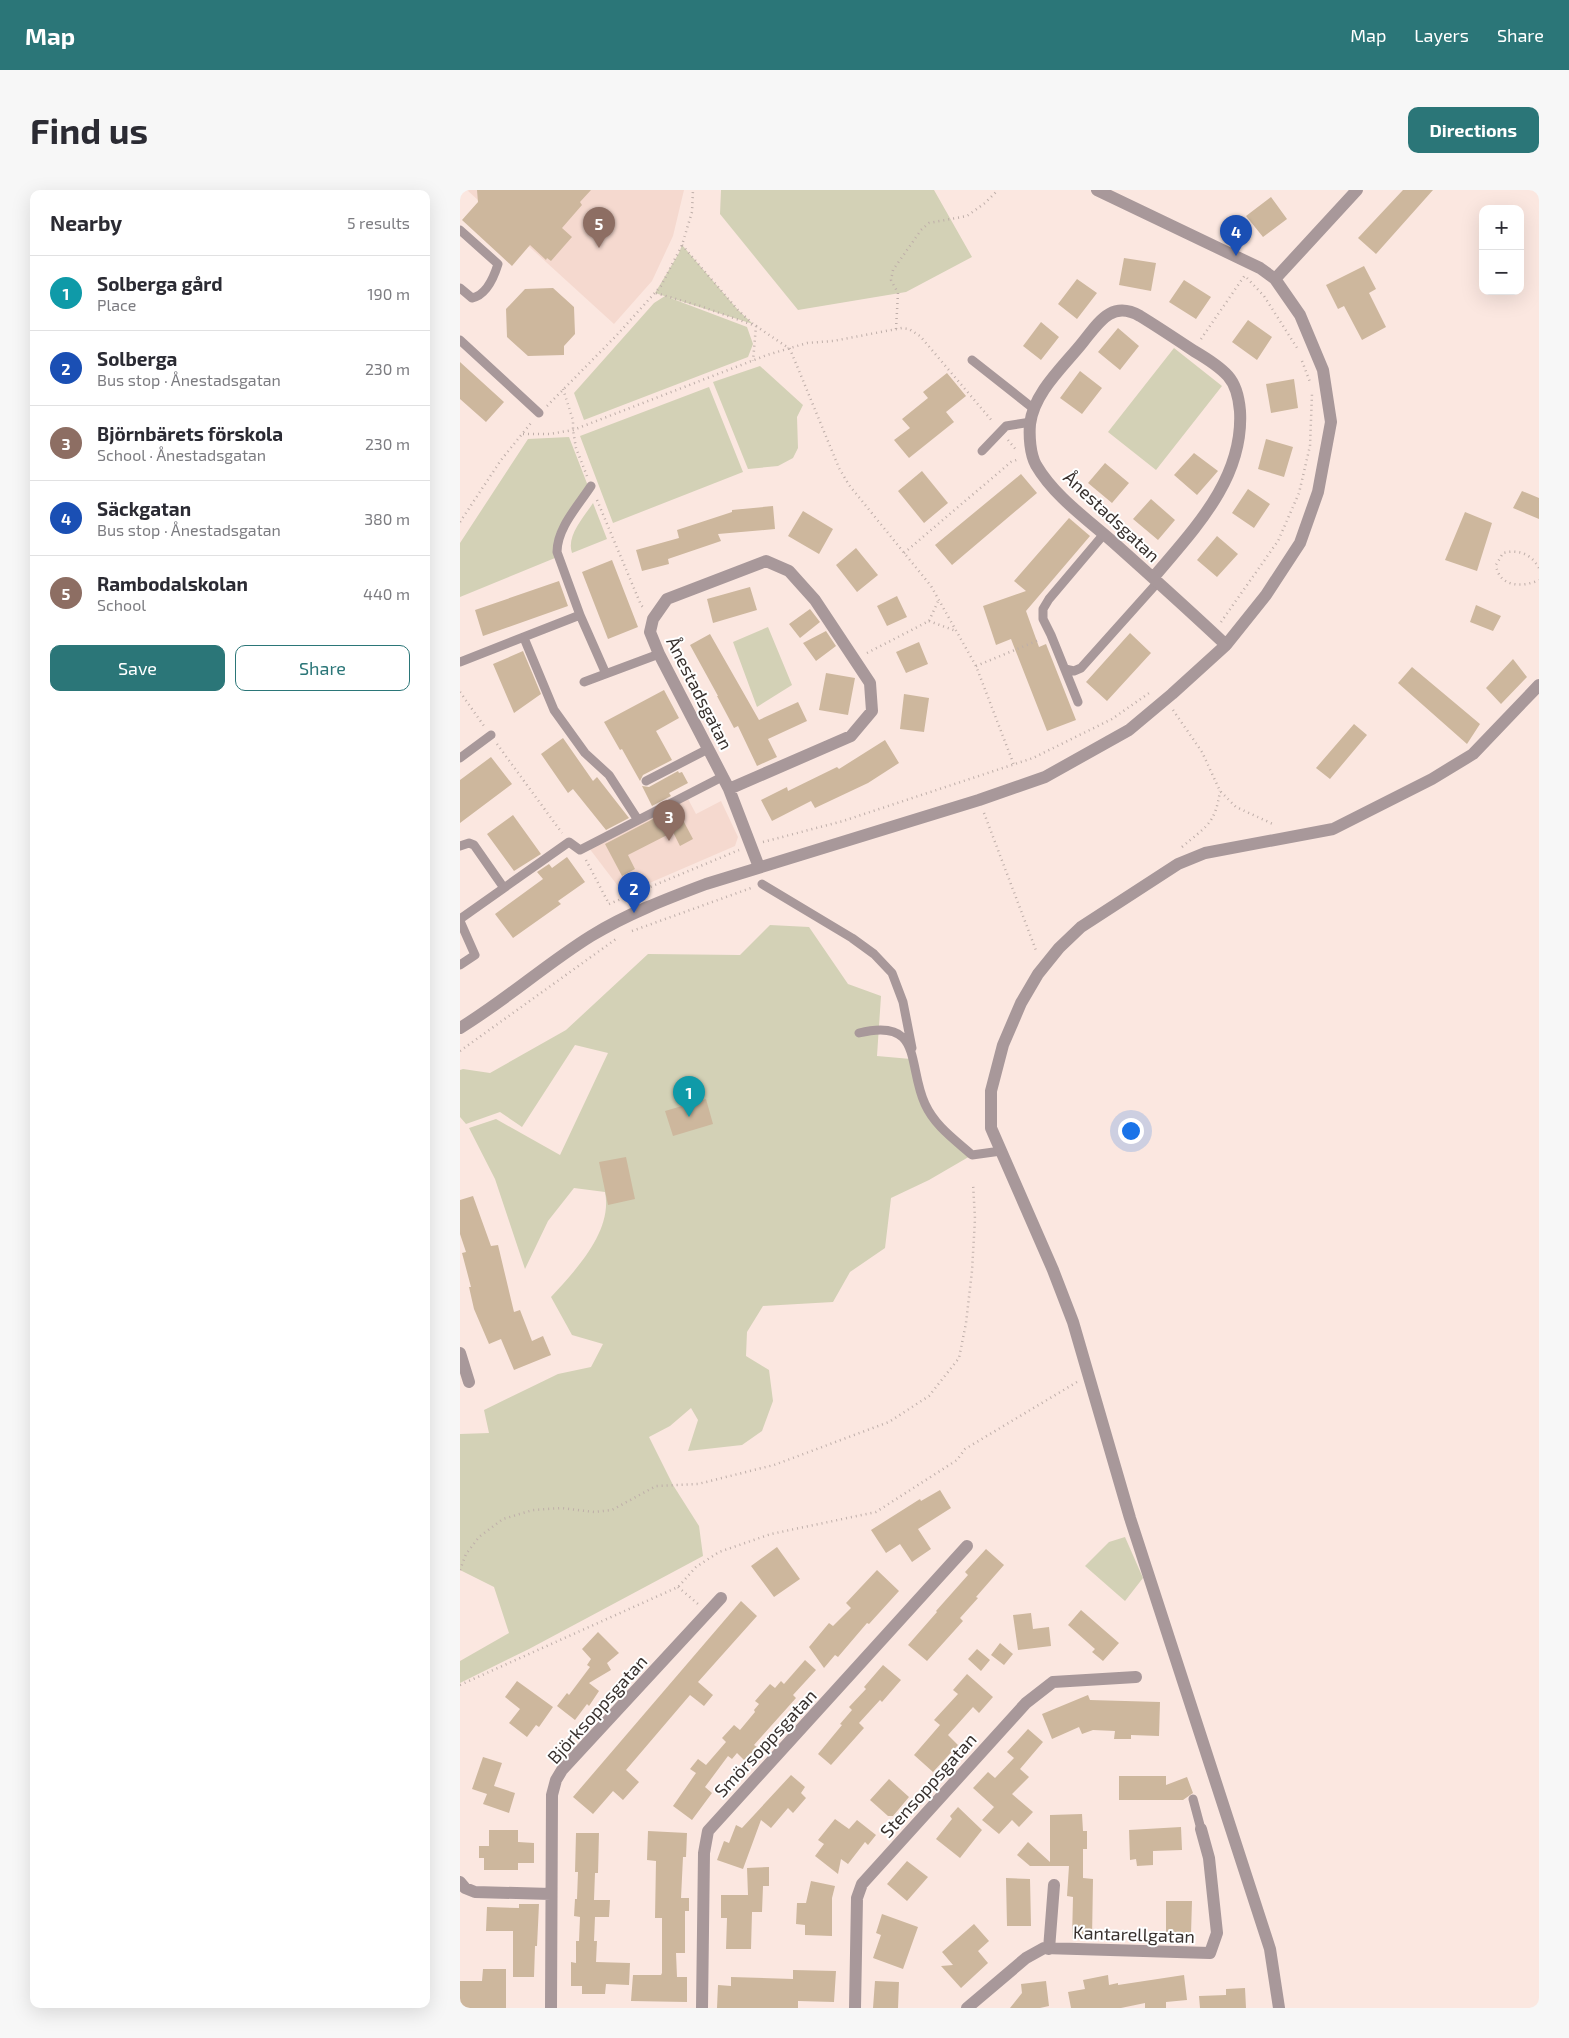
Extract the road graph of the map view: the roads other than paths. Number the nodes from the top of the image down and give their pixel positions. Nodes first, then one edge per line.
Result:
1 (1097, 190) edge
2 (1355, 191) edge
3 (460, 230) edge
4 (1276, 279) junction
5 (460, 288) edge
6 (460, 340) edge
7 (972, 360) dead end
8 (1034, 409) junction
9 (540, 413) road end
10 (1031, 422) junction
11 (982, 451) dead end
12 (591, 486) road end
13 (1104, 534) junction
14 (1155, 580) junction
15 (580, 615) junction
16 (524, 638) junction
17 (1226, 644) junction
18 (659, 654) junction
19 (460, 662) edge
20 (1065, 669) junction
21 (606, 674) junction
22 (584, 682) dead end
23 (1539, 685) edge
24 (1078, 702) dead end
25 (491, 735) road end
26 (708, 749) junction
27 (460, 758) edge
28 (722, 777) junction
29 (646, 781) dead end
30 (729, 789) junction
31 (638, 820) junction
32 (460, 846) edge
33 (759, 867) junction
34 (762, 884) road end
35 (504, 888) junction
36 (460, 920) edge
37 (460, 965) edge
38 (460, 1028) edge
39 (859, 1033) dead end
40 (912, 1048) junction
41 (1001, 1150) junction
42 (460, 1353) edge
43 (469, 1382) dead end
44 (967, 1546) dead end
45 (721, 1598) dead end
46 (1136, 1677) dead end
47 (1193, 1799) dead end
48 (1201, 1829) joint
49 (460, 1882) edge
50 (1054, 1885) dead end
51 (551, 1894) junction
52 (1049, 1948) junction
53 (551, 2008) edge
54 (702, 2008) edge
55 (855, 2008) edge
56 (967, 2008) edge
57 (1279, 2008) edge

1 - 4 street
2 - 4 street
3 - 5 lane
4 - 17 street
6 - 9 lane
7 - 8 lane
8 - 10 street, Ånestadsgatan
8 - 14 street, Ånestadsgatan
10 - 11 lane
10 - 13 street, Ånestadsgatan
12 - 15 lane
13 - 14 street, Ånestadsgatan
13 - 20 lane
14 - 17 street, Ånestadsgatan
14 - 20 lane
15 - 16 lane
15 - 21 lane
16 - 19 lane
16 - 31 lane
17 - 33 street
18 - 21 lane
18 - 26 street, Ånestadsgatan
18 - 30 street, Ånestadsgatan
20 - 24 lane
21 - 22 lane
23 - 41 street
25 - 27 lane
26 - 28 street, Ånestadsgatan
26 - 29 lane
28 - 30 street, Ånestadsgatan
28 - 31 lane
30 - 33 street, Ånestadsgatan
31 - 35 lane
32 - 35 lane
33 - 38 street
34 - 40 lane
35 - 36 lane
36 - 37 lane
39 - 40 lane
40 - 41 lane
41 - 57 street
42 - 43 street
44 - 54 street, Smörsoppsgatan
45 - 51 street, Björksoppsgatan
46 - 55 street, Stensoppsgatan
47 - 48 lane
48 - 52 street, Kantarellgatan
49 - 51 street
50 - 52 street, Kantarellgatan
51 - 53 street, Björksoppsgatan
52 - 56 street, Kantarellgatan

